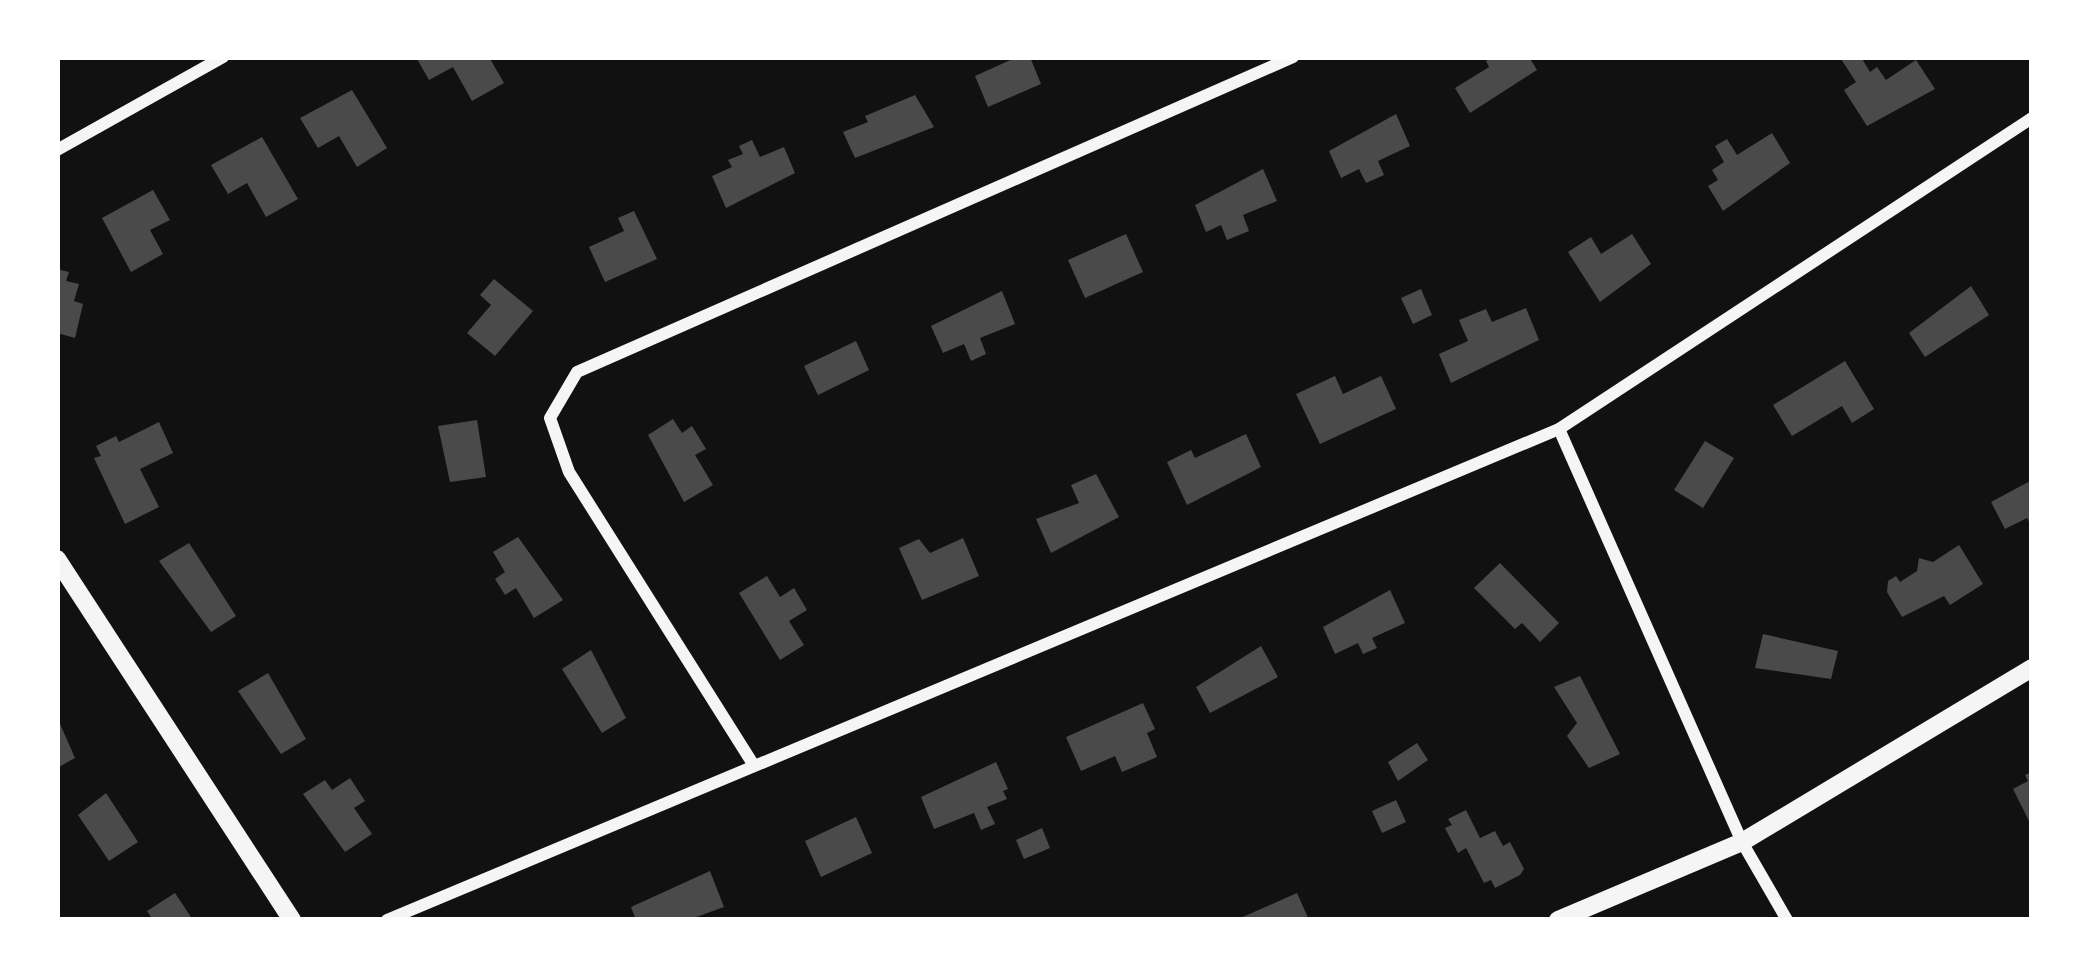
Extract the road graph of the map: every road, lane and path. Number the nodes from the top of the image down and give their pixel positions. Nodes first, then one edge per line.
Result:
1 (223, 57) edge
2 (1293, 57) edge
3 (2032, 118) edge
4 (57, 150) edge
5 (1559, 429) junction
6 (57, 559) edge
7 (2032, 668) edge
8 (753, 764) junction
9 (1742, 842) junction
10 (292, 920) edge
11 (387, 920) edge
12 (1558, 920) edge
13 (1787, 920) edge

1 - 4 street
2 - 8 street
3 - 5 street
5 - 8 street
5 - 9 street
6 - 10 street
7 - 9 street
8 - 11 street
9 - 12 street
9 - 13 street

